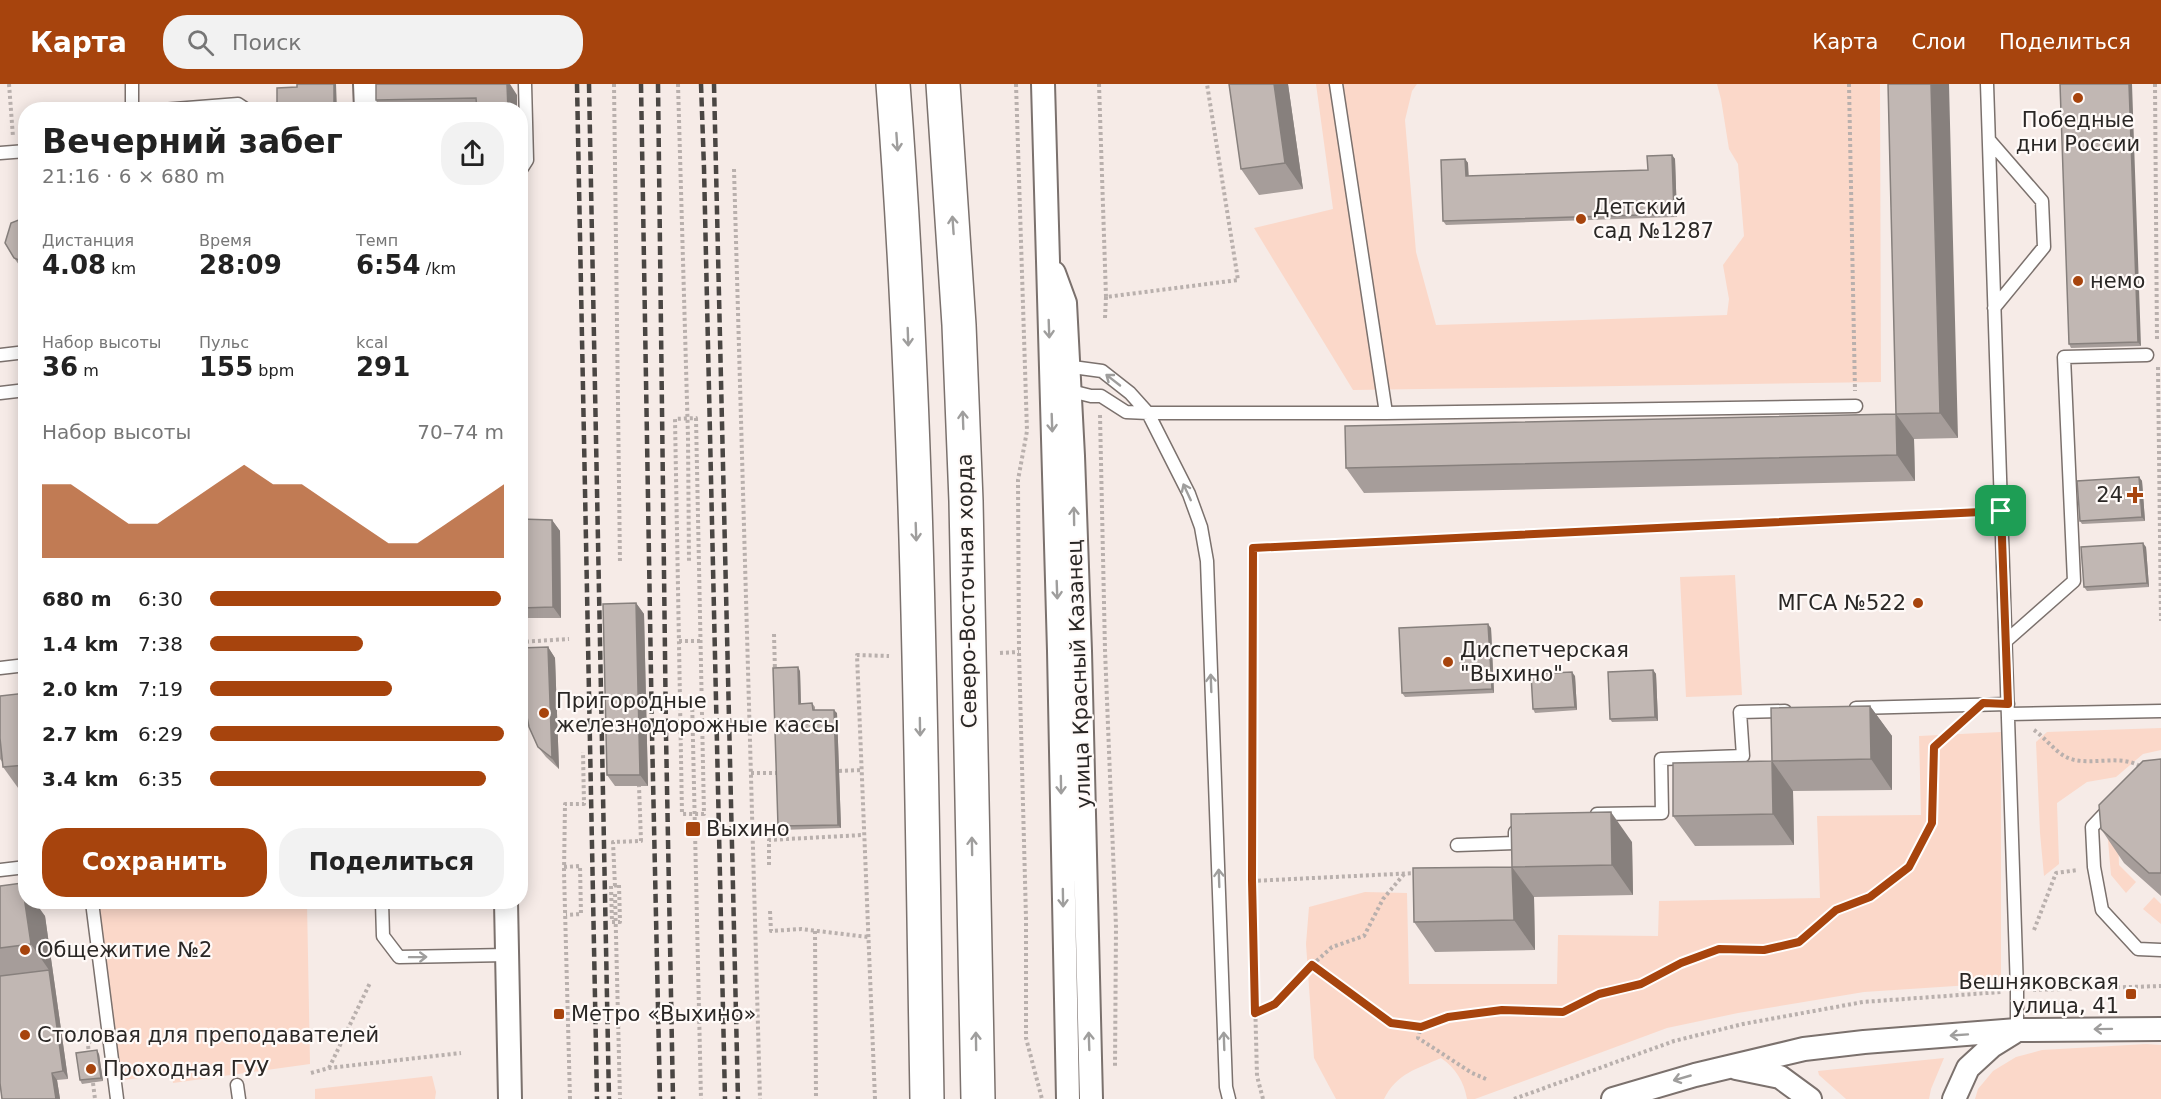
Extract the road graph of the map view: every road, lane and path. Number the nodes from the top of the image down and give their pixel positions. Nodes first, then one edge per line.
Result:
1 (9, 84) edge
2 (132, 84) edge
3 (365, 84) edge
4 (525, 84) edge
5 (614, 84) edge
6 (678, 84) edge
7 (893, 84) edge
8 (943, 84) edge
9 (1016, 84) edge
10 (1043, 84) edge
11 (1099, 84) edge
12 (1207, 84) edge
13 (1336, 84) edge
14 (1849, 84) edge
15 (1987, 84) edge
16 (132, 102) edge
17 (366, 102) edge
18 (525, 102) edge
19 (18, 139) edge
20 (1989, 140) junction
21 (18, 151) edge
22 (0, 153) edge
23 (734, 168) dead end
24 (1106, 297) junction
25 (1994, 308) junction
26 (1105, 318) dead end
27 (18, 353) edge
28 (0, 355) edge
29 (2147, 355) dead end
30 (1059, 366) junction
31 (18, 391) edge
32 (1070, 392) junction
33 (0, 393) edge
34 (1856, 406) joint
35 (1148, 413) junction
36 (1386, 413) junction
37 (687, 418) junction
38 (1100, 429) dead end
39 (2001, 511) junction
40 (689, 563) dead end
41 (620, 564) dead end
42 (774, 634) dead end
43 (569, 639) dead end
44 (679, 641) junction
45 (700, 641) junction
46 (528, 642) edge
47 (2006, 642) junction
48 (1019, 651) junction
49 (1000, 653) dead end
50 (889, 656) dead end
51 (18, 666) edge
52 (0, 668) edge
53 (775, 681) edge
54 (692, 697) dead end
55 (1983, 703) junction
56 (1845, 708) edge
57 (2008, 709) junction
58 (1798, 710) edge
59 (2161, 711) edge
60 (2042, 736) dead end
61 (583, 753) dead end
62 (861, 770) junction
63 (2146, 770) edge
64 (838, 771) edge
65 (778, 772) edge
66 (751, 773) junction
67 (639, 786) edge
68 (2115, 802) edge
69 (696, 814) junction
70 (1583, 814) edge
71 (1515, 815) edge
72 (863, 835) junction
73 (1458, 845) dead end
74 (769, 865) dead end
75 (564, 867) junction
76 (2094, 867) junction
77 (18, 868) edge
78 (0, 870) edge
79 (1425, 872) edge
80 (1405, 873) junction
81 (1252, 880) junction
82 (615, 886) junction
83 (615, 894) dead end
84 (93, 909) edge
85 (382, 909) edge
86 (506, 909) edge
87 (770, 911) dead end
88 (566, 915) junction
89 (616, 922) junction
90 (815, 931) junction
91 (868, 937) junction
92 (2161, 950) edge
93 (507, 955) junction
94 (1312, 965) junction
95 (2016, 973) junction
96 (370, 983) dead end
97 (1255, 1013) junction
98 (1421, 1027) junction
99 (2161, 1029) edge
100 (2017, 1030) junction
101 (461, 1053) dead end
102 (1729, 1066) junction
103 (329, 1068) junction
104 (311, 1073) dead end
105 (1115, 1076) dead end
106 (1486, 1079) dead end
107 (93, 1083) edge
108 (237, 1085) dead end
109 (95, 1099) edge
110 (117, 1099) edge
111 (239, 1099) edge
112 (510, 1099) edge
113 (570, 1099) edge
114 (620, 1099) edge
115 (700, 1099) edge
116 (760, 1099) edge
117 (816, 1099) edge
118 (875, 1099) edge
119 (927, 1099) edge
120 (978, 1099) edge
121 (1042, 1099) edge
122 (1068, 1099) edge
123 (1091, 1099) edge
124 (1229, 1099) edge
125 (1263, 1099) edge
126 (1613, 1099) edge
127 (1810, 1099) edge
128 (1954, 1099) edge

1 - 19 path
2 - 16 lane
3 - 17 street
4 - 18 lane
5 - 41 path
6 - 37 path
7 -> 119 main road
120 -> 8 main road, Северо-Восточная хорда
9 - 48 path
10 - 30 street, улица Красный Казанец
11 - 24 path
12 - 24 path
13 - 36 lane
14 - 34 path
15 - 20 lane
20 - 25 lane
20 - 25 lane
21 - 22 lane
23 - 66 path
24 - 26 path
25 - 39 lane
27 - 28 lane
29 - 47 lane
30 - 32 street, улица Красный Казанец
35 -> 30 lane
30 -> 122 street, улица Красный Казанец
31 - 33 lane
32 - 35 lane
123 -> 32 street, улица Красный Казанец
34 - 36 lane
35 - 36 lane
124 -> 35 lane
37 - 40 path
37 - 44 path
37 - 45 path
38 - 105 path
39 - 47 lane
39 - 81 path
42 - 53 path
43 - 46 path
44 - 45 path
44 - 69 path
45 - 69 path
47 - 57 lane
48 - 49 path
48 - 121 path
50 - 62 path
51 - 52 lane
54 - 69 path
55 - 56 lane
55 - 57 lane
55 - 98 path
57 - 59 lane
57 - 95 lane
58 - 70 lane
60 - 63 path
61 - 75 path
62 - 64 path
62 - 72 path
65 - 66 path
66 - 116 path
67 - 82 path
68 - 76 lane
69 - 115 path
71 - 73 lane
72 - 74 path
72 - 91 path
75 - 88 path
75 - 88 path
76 - 92 lane
76 - 95 path
77 - 78 lane
79 - 80 path
80 - 81 path
80 - 94 path
81 - 97 path
82 - 89 path
82 - 89 path
83 - 89 path
84 - 110 lane
85 -> 93 lane
86 - 93 street
87 - 90 path
88 - 113 path
89 - 114 path
90 - 91 path
90 - 117 path
91 - 118 path
93 - 112 street
94 - 97 path
94 - 98 path
95 - 100 lane
96 - 103 path
97 - 125 path
98 - 106 path
99 -> 100 street
100 -> 102 street
100 - 128 street
101 - 103 path
102 -> 126 street
102 - 127 street
103 - 104 path
107 - 109 path
108 - 111 lane

